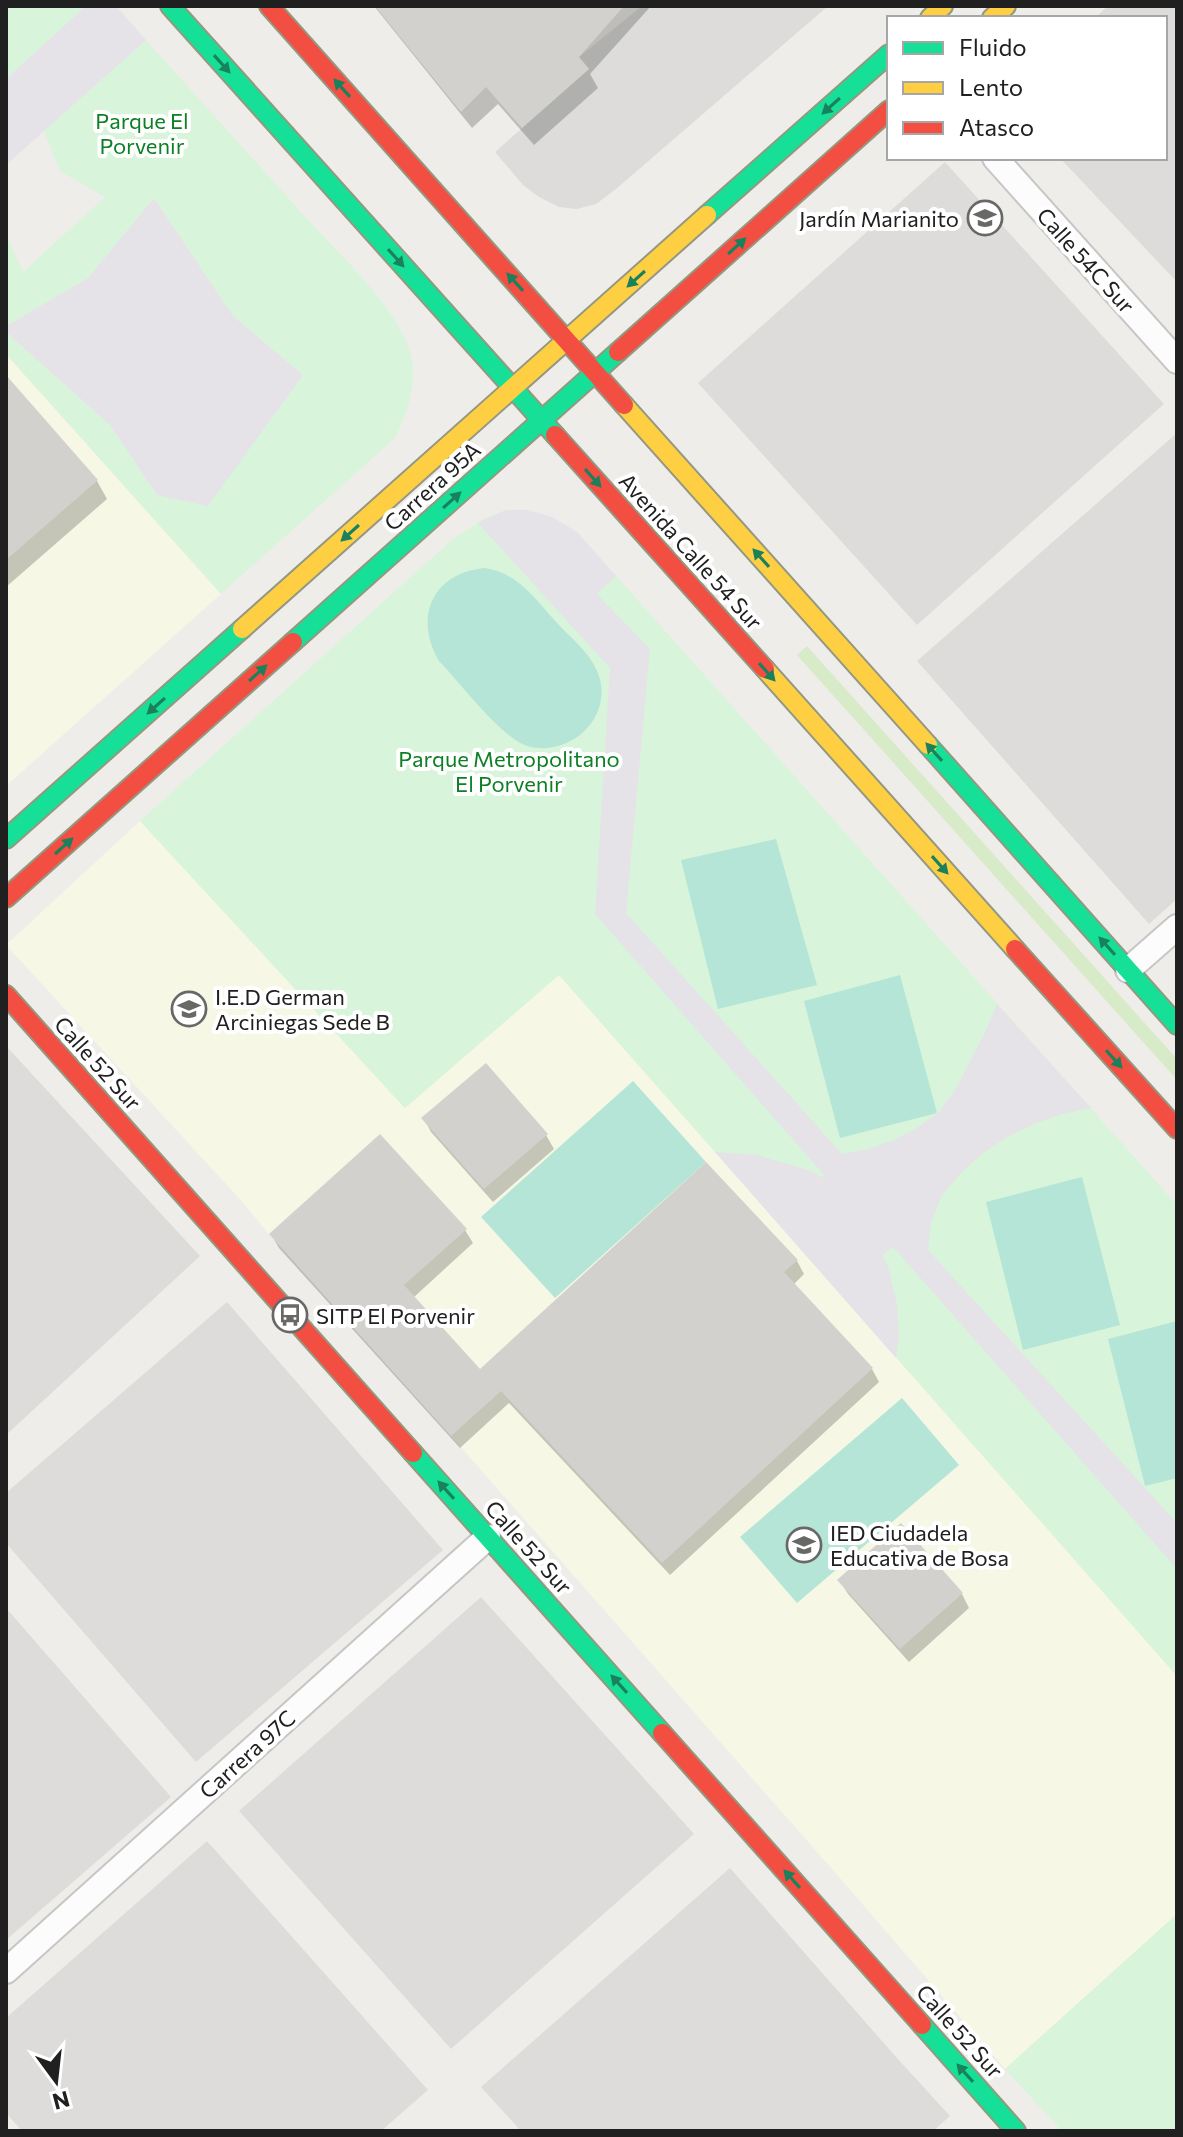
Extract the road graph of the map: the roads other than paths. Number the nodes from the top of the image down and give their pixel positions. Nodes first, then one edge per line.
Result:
1 (170, 6) edge
2 (269, 6) edge
3 (887, 56) edge
4 (887, 112) edge
5 (997, 160) edge
6 (567, 340) junction
7 (1177, 361) edge
8 (595, 372) junction
9 (513, 388) junction
10 (541, 420) junction
11 (6, 839) edge
12 (6, 898) edge
13 (1177, 927) edge
14 (1128, 970) junction
15 (6, 995) edge
16 (1177, 1025) edge
17 (1177, 1129) edge
18 (488, 1537) junction
19 (6, 1971) edge
20 (1016, 2131) edge

1 -> 9 street, Avenida Calle 54 Sur
6 -> 2 street
3 -> 6 street, Carrera 95A
8 -> 4 street, Carrera 95A
5 - 7 street, Calle 54C Sur
6 - 8 street
6 - 9 street, Carrera 95A
8 - 10 street, Carrera 95A
14 -> 8 street
9 - 10 street, Avenida Calle 54 Sur
9 -> 11 street, Carrera 95A
12 -> 10 street, Carrera 95A
10 -> 17 street, Avenida Calle 54 Sur
13 - 14 street
14 - 16 street
18 -> 15 street, Calle 52 Sur
18 - 19 street, Carrera 97C
20 -> 18 street, Calle 52 Sur

